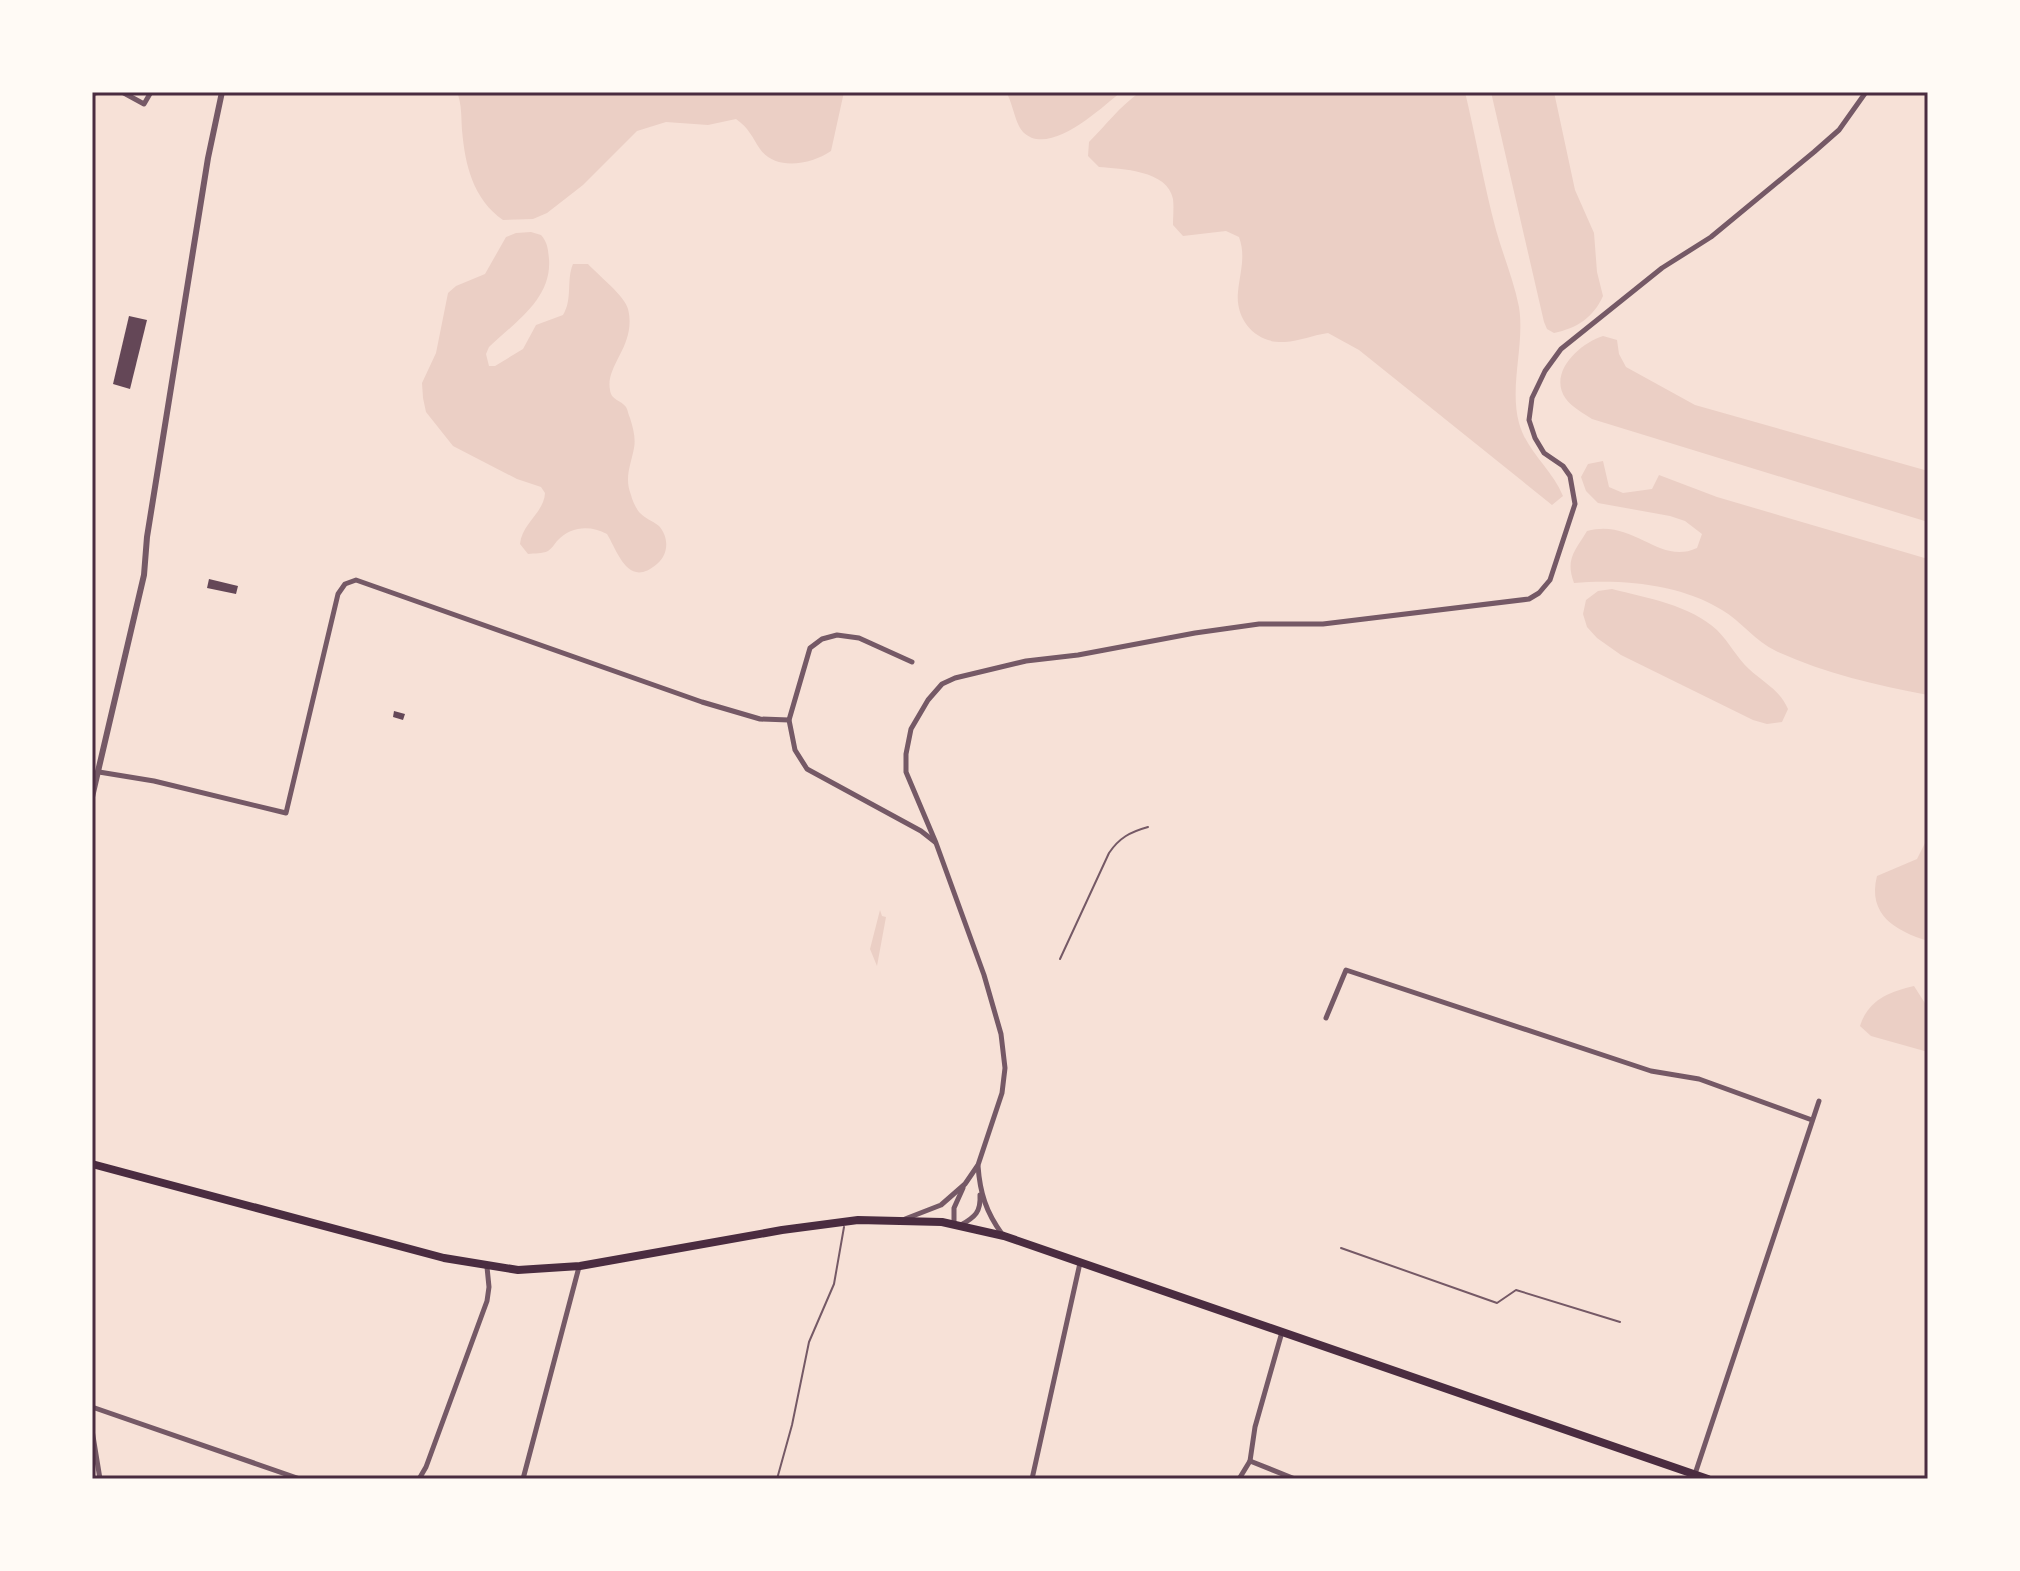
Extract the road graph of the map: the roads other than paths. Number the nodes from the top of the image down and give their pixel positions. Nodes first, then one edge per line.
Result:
1 (101, 92) edge
2 (122, 92) edge
3 (151, 92) edge
4 (222, 92) edge
5 (1866, 92) edge
6 (92, 97) edge
7 (912, 662) dead end
8 (789, 720) junction
9 (99, 772) junction
10 (92, 797) edge
11 (1148, 827) dead end
12 (936, 843) junction
13 (1060, 959) dead end
14 (1326, 1018) dead end
15 (1819, 1101) dead end
16 (1812, 1120) junction
17 (92, 1164) edge
18 (978, 1165) junction
19 (965, 1184) junction
20 (980, 1191) junction
21 (905, 1219) junction
22 (845, 1222) junction
23 (958, 1224) junction
24 (1004, 1236) junction
25 (1341, 1248) dead end
26 (1080, 1263) junction
27 (580, 1266) junction
28 (487, 1267) junction
29 (1620, 1322) dead end
30 (1282, 1332) junction
31 (92, 1407) edge
32 (92, 1430) edge
33 (1250, 1461) junction
34 (1694, 1477) edge
35 (100, 1479) edge
36 (300, 1479) edge
37 (419, 1479) edge
38 (523, 1479) edge
39 (777, 1479) edge
40 (1032, 1479) edge
41 (1239, 1479) edge
42 (1295, 1479) edge
43 (1708, 1479) edge

1 - 6 street
2 - 3 street
4 - 9 street
5 - 12 street
7 - 8 street
8 - 9 street
8 - 12 street
9 - 10 street
11 - 13 lane
12 - 18 street
14 - 16 street
15 - 16 street
16 - 34 street
17 - 28 highway
18 - 19 street
18 - 20 street
19 - 21 street
19 - 23 street
20 - 23 street
20 - 24 street
21 - 22 highway
21 - 23 highway
22 - 27 highway
22 - 39 lane
23 - 24 highway
24 - 26 highway
25 - 29 lane
26 - 30 highway
26 - 40 street
27 - 28 highway
27 - 38 street
28 - 37 street
30 - 33 street
30 - 34 highway
31 - 36 street
32 - 35 street
33 - 41 street
33 - 42 street
34 - 43 highway

